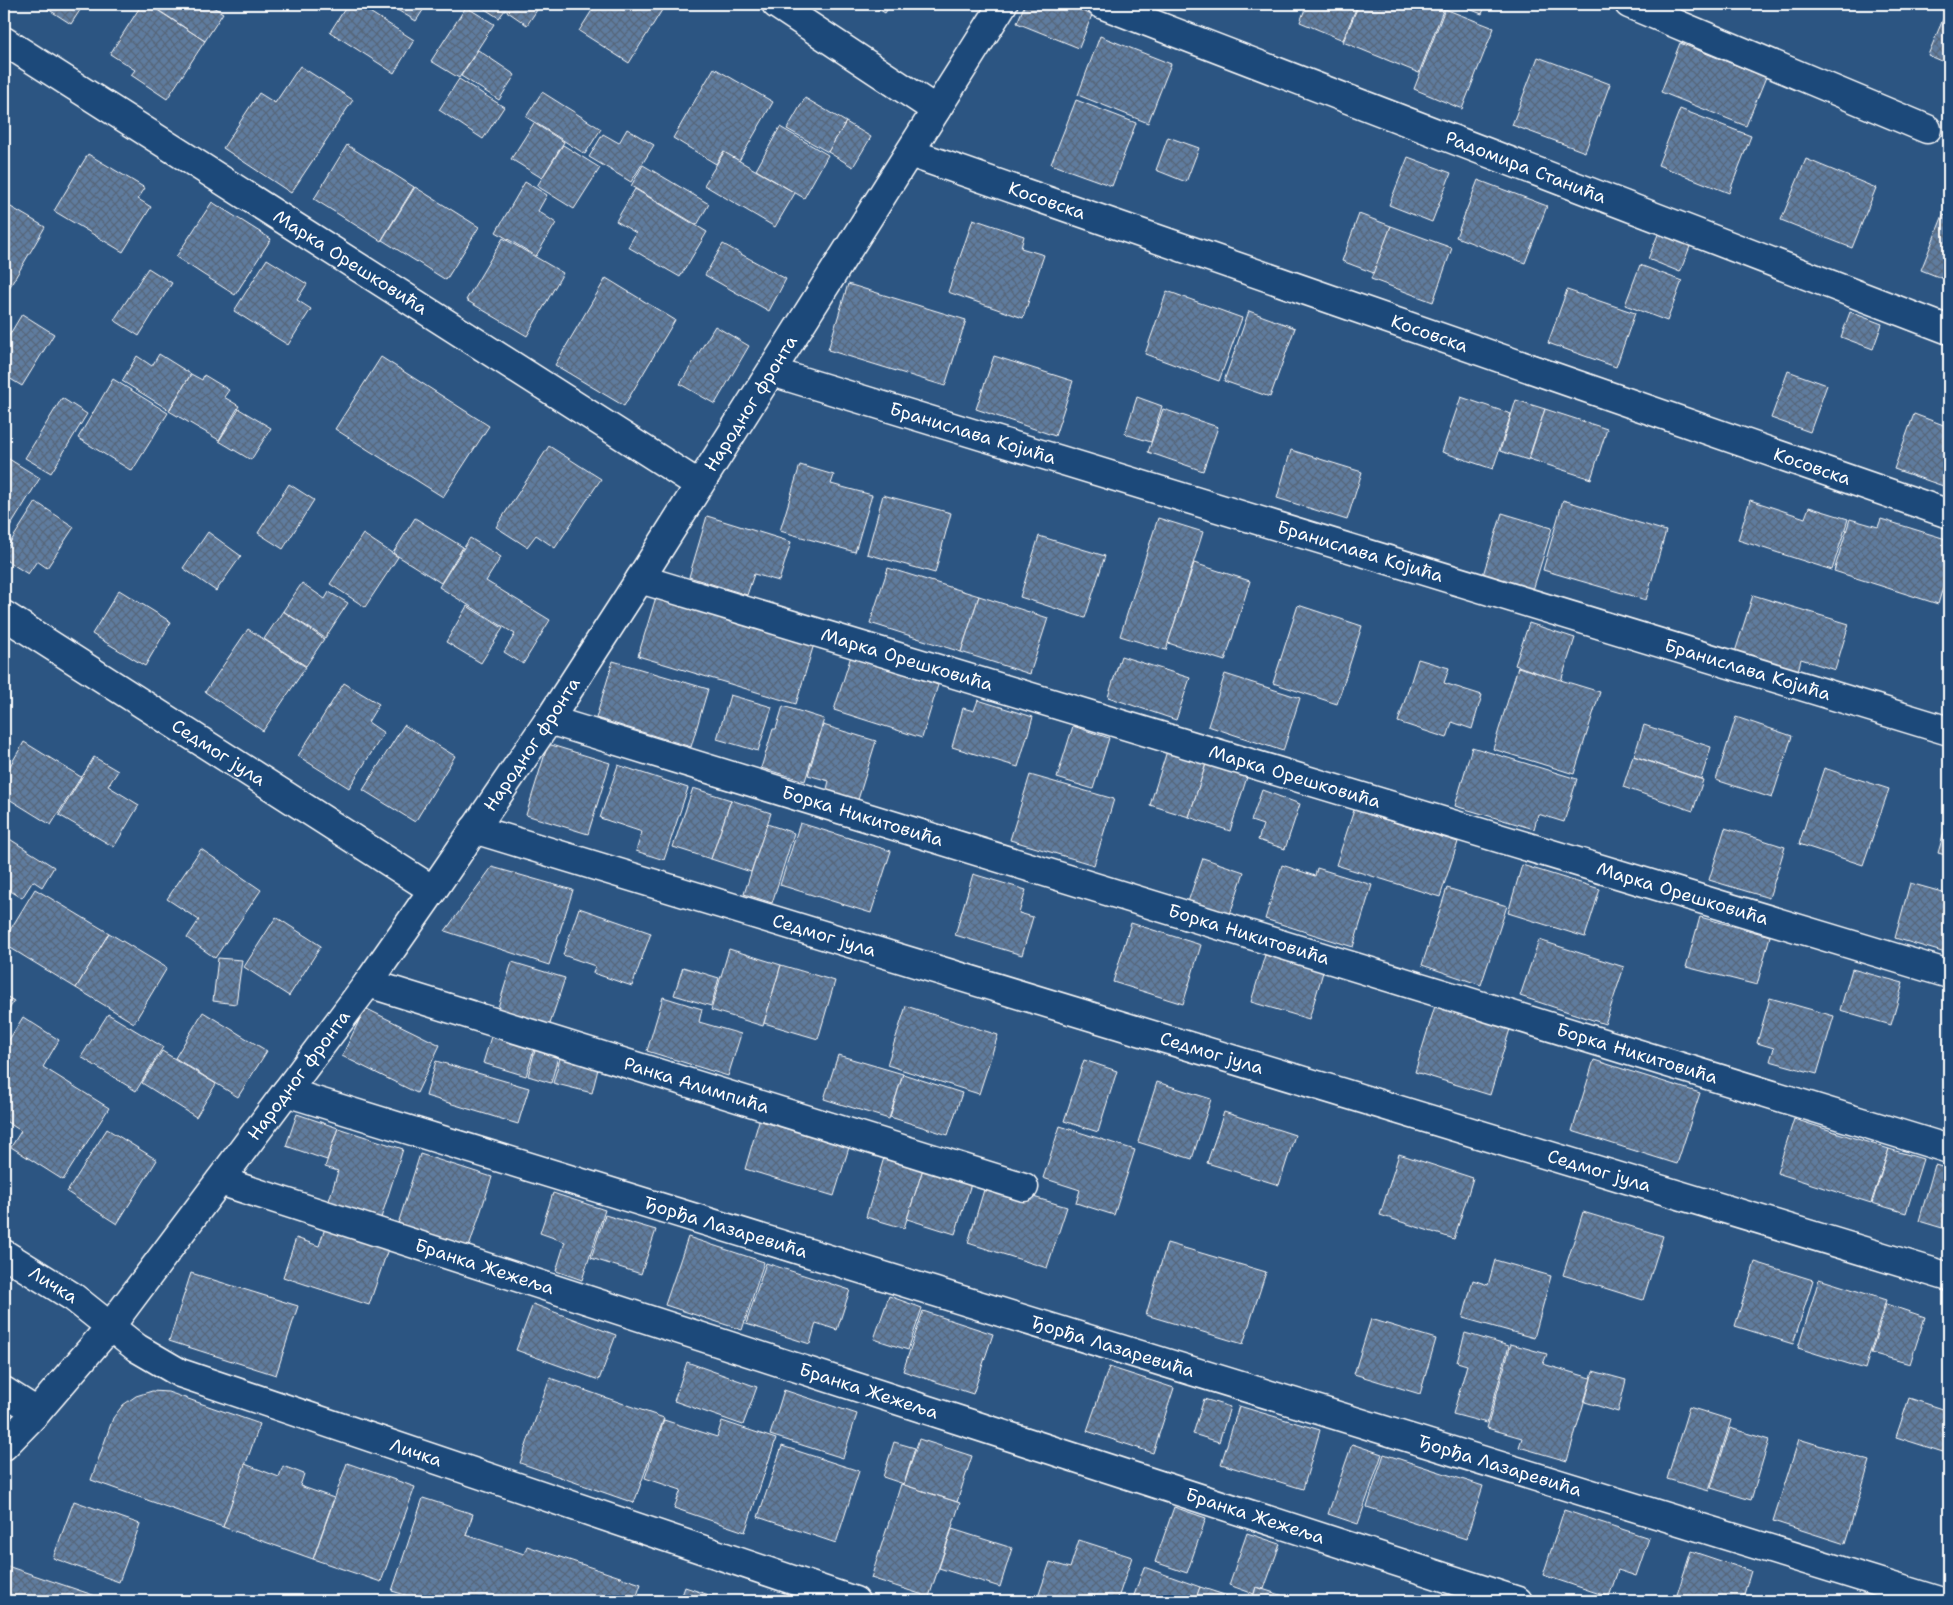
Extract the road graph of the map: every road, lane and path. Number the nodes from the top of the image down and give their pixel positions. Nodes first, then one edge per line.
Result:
1 (776, 4) edge
2 (1003, 4) edge
3 (1102, 4) edge
4 (1629, 4) edge
5 (4, 41) edge
6 (936, 110) junction
7 (1927, 129) dead end
8 (910, 153) junction
9 (1949, 330) edge
10 (772, 372) junction
11 (698, 484) junction
12 (1949, 514) edge
13 (640, 579) junction
14 (4, 615) edge
15 (549, 720) junction
16 (1949, 731) edge
17 (474, 829) junction
18 (433, 890) junction
19 (1949, 974) edge
20 (368, 983) junction
21 (286, 1092) junction
22 (1949, 1149) edge
23 (220, 1181) junction
24 (1024, 1187) dead end
25 (4, 1254) edge
26 (1949, 1277) edge
27 (109, 1328) junction
28 (4, 1391) edge
29 (37, 1412) junction
30 (4, 1446) edge
31 (855, 1601) edge
32 (1518, 1601) edge
33 (1939, 1601) edge

1 - 6 street
2 - 6 street, Народног фронта
3 - 9 street, Радомира Станића
4 - 7 street
5 - 11 street, Марка Орешковића
6 - 8 street, Народног фронта
8 - 10 street, Народног фронта
8 - 12 street, Косовска
10 - 11 street, Народног фронта
10 - 16 street, Бранислава Којића
11 - 13 street, Народног фронта
13 - 15 street, Народног фронта
13 - 19 street, Марка Орешковића
14 - 18 street, Седмог јула
15 - 17 street, Народног фронта
15 - 22 street, Борка Никитовића
17 - 18 street, Народног фронта
17 - 26 street, Седмог јула
18 - 20 street, Народног фронта
20 - 21 street, Народног фронта
20 - 24 street, Ранка Алимпића
21 - 23 street, Народног фронта
21 - 33 street, Ђорђа Лазаревића
23 - 27 street, Народног фронта
23 - 32 street, Бранка Жежеља
25 - 27 street, Личка
27 - 29 street, Народног фронта
27 - 31 street, Личка
28 - 29 street
29 - 30 street, Народног фронта

